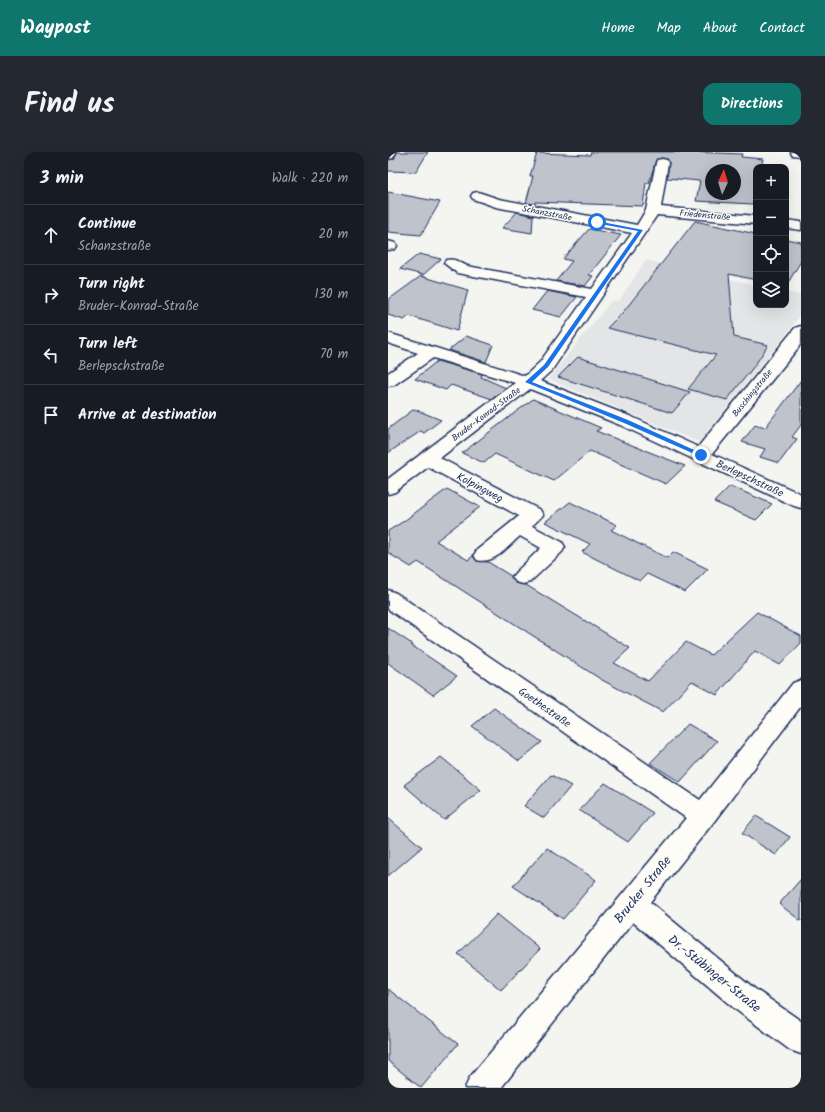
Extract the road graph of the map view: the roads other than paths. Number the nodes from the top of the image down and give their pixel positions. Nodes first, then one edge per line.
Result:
1 (797, 152) edge
2 (801, 152) edge
3 (662, 163) dead end
4 (478, 196) dead end
5 (653, 210) junction
6 (753, 220) edge
7 (789, 224) edge
8 (801, 226) edge
9 (641, 230) junction
10 (451, 263) dead end
11 (596, 294) junction
12 (801, 331) edge
13 (388, 338) edge
14 (430, 352) junction
15 (388, 380) edge
16 (528, 382) junction
17 (701, 455) junction
18 (428, 459) junction
19 (388, 488) edge
20 (801, 502) edge
21 (525, 521) junction
22 (484, 555) dead end
23 (523, 577) dead end
24 (388, 598) edge
25 (801, 689) edge
26 (702, 816) junction
27 (631, 903) junction
28 (801, 1039) edge
29 (481, 1088) edge

1 - 2 street
3 - 5 street, Bruder-Konrad-Straße
4 - 9 street, Schanzstraße
5 - 6 street, Friedenstraße
5 - 9 street, Bruder-Konrad-Straße
7 - 8 street
9 - 11 street, Bruder-Konrad-Straße
10 - 11 street
11 - 16 street, Bruder-Konrad-Straße
12 - 17 street, Buschingstraße
13 - 14 street, Berlepschstraße
14 - 15 street
14 - 16 street, Berlepschstraße
16 - 17 street, Berlepschstraße
16 - 18 street, Bruder-Konrad-Straße
17 - 20 street, Berlepschstraße
18 - 19 street, Bruder-Konrad-Straße
18 - 21 street, Kolpingweg
21 - 22 street
21 - 23 street, Kolpingweg
24 - 26 street, Goethestraße
25 - 26 street, Brucker Straße
26 - 27 street, Brucker Straße
27 - 28 street, Dr.-Stübinger-Straße
27 - 29 street, Brucker Straße

